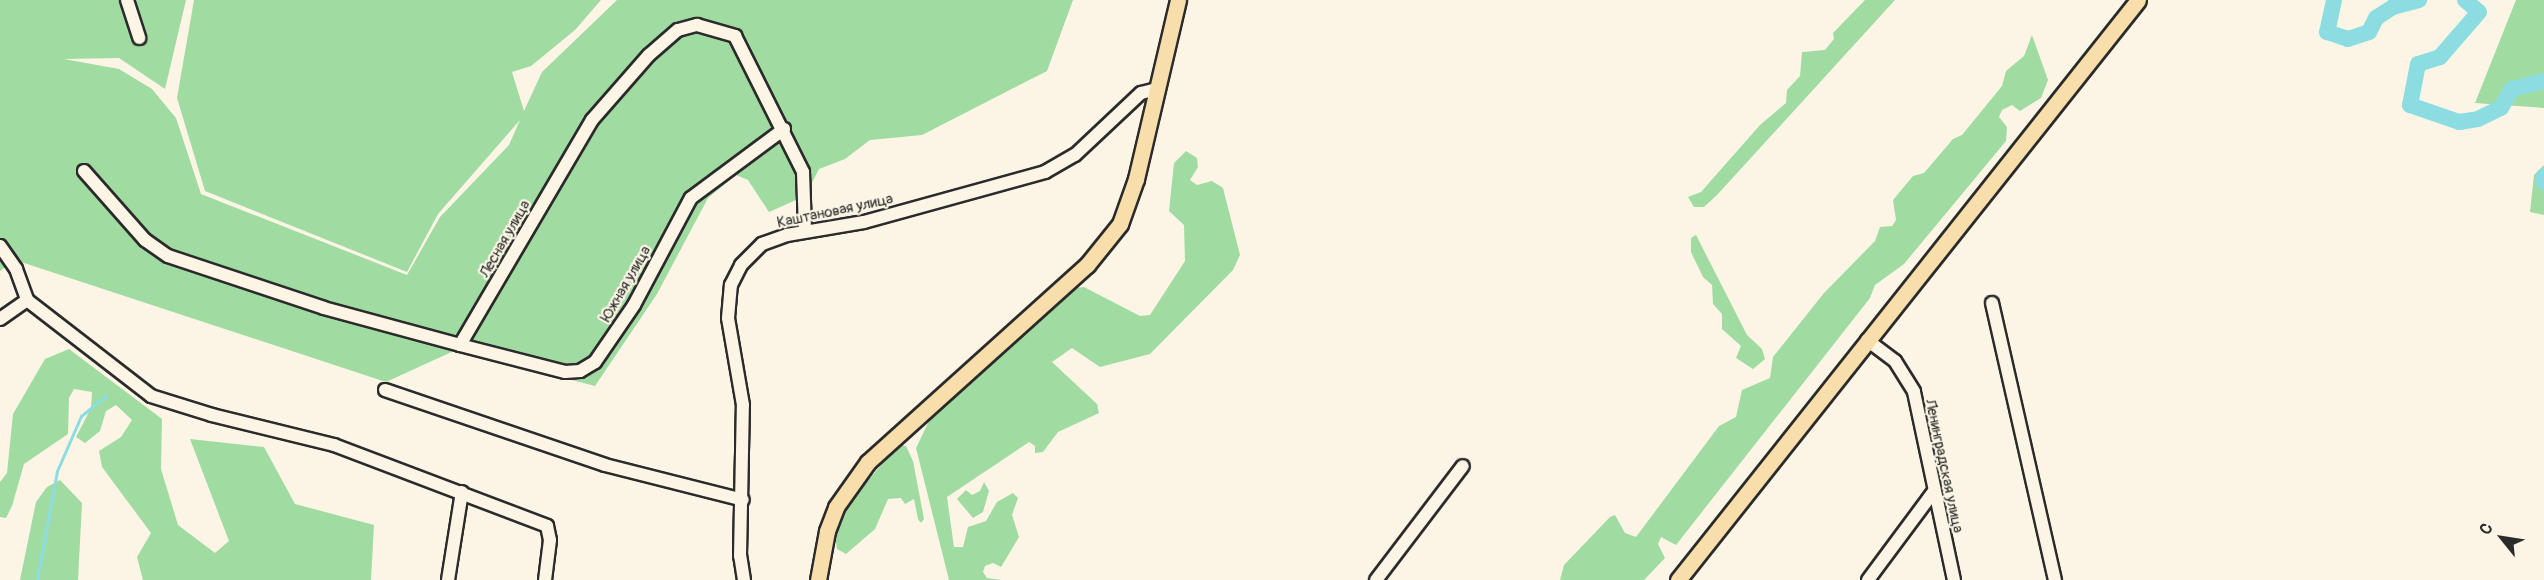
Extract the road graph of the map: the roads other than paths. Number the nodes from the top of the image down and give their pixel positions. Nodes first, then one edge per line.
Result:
1 (127, 0) edge
2 (1178, 0) edge
3 (2138, 0) edge
4 (139, 38) dead end
5 (1156, 89) junction
6 (784, 129) junction
7 (84, 171) dead end
8 (805, 230) junction
9 (0, 246) edge
10 (27, 300) junction
11 (1992, 303) dead end
12 (0, 319) edge
13 (1867, 340) junction
14 (460, 345) junction
15 (385, 390) dead end
16 (1463, 466) dead end
17 (1934, 491) junction
18 (462, 492) junction
19 (744, 500) junction
20 (448, 580) edge
21 (545, 580) edge
22 (744, 580) edge
23 (818, 580) edge
24 (1376, 580) edge
25 (1676, 580) edge
26 (1868, 580) edge
27 (1954, 580) edge
28 (2055, 580) edge

1 - 4 street
2 - 5 main road
3 - 13 main road
5 - 8 street, Каштановая улица
5 - 23 main road
6 - 8 street, Лесная улица
6 - 14 street, Южная улица
6 - 14 street, Лесная улица
7 - 14 street
8 - 19 street, Каштановая улица
9 - 10 street
10 - 12 street
10 - 18 street
11 - 28 street
13 - 17 street, Ленинградская улица
13 - 25 main road
15 - 19 street
16 - 24 street
17 - 26 street
17 - 27 street, Ленинградская улица
18 - 20 street
18 - 21 street
19 - 22 street, Каштановая улица

